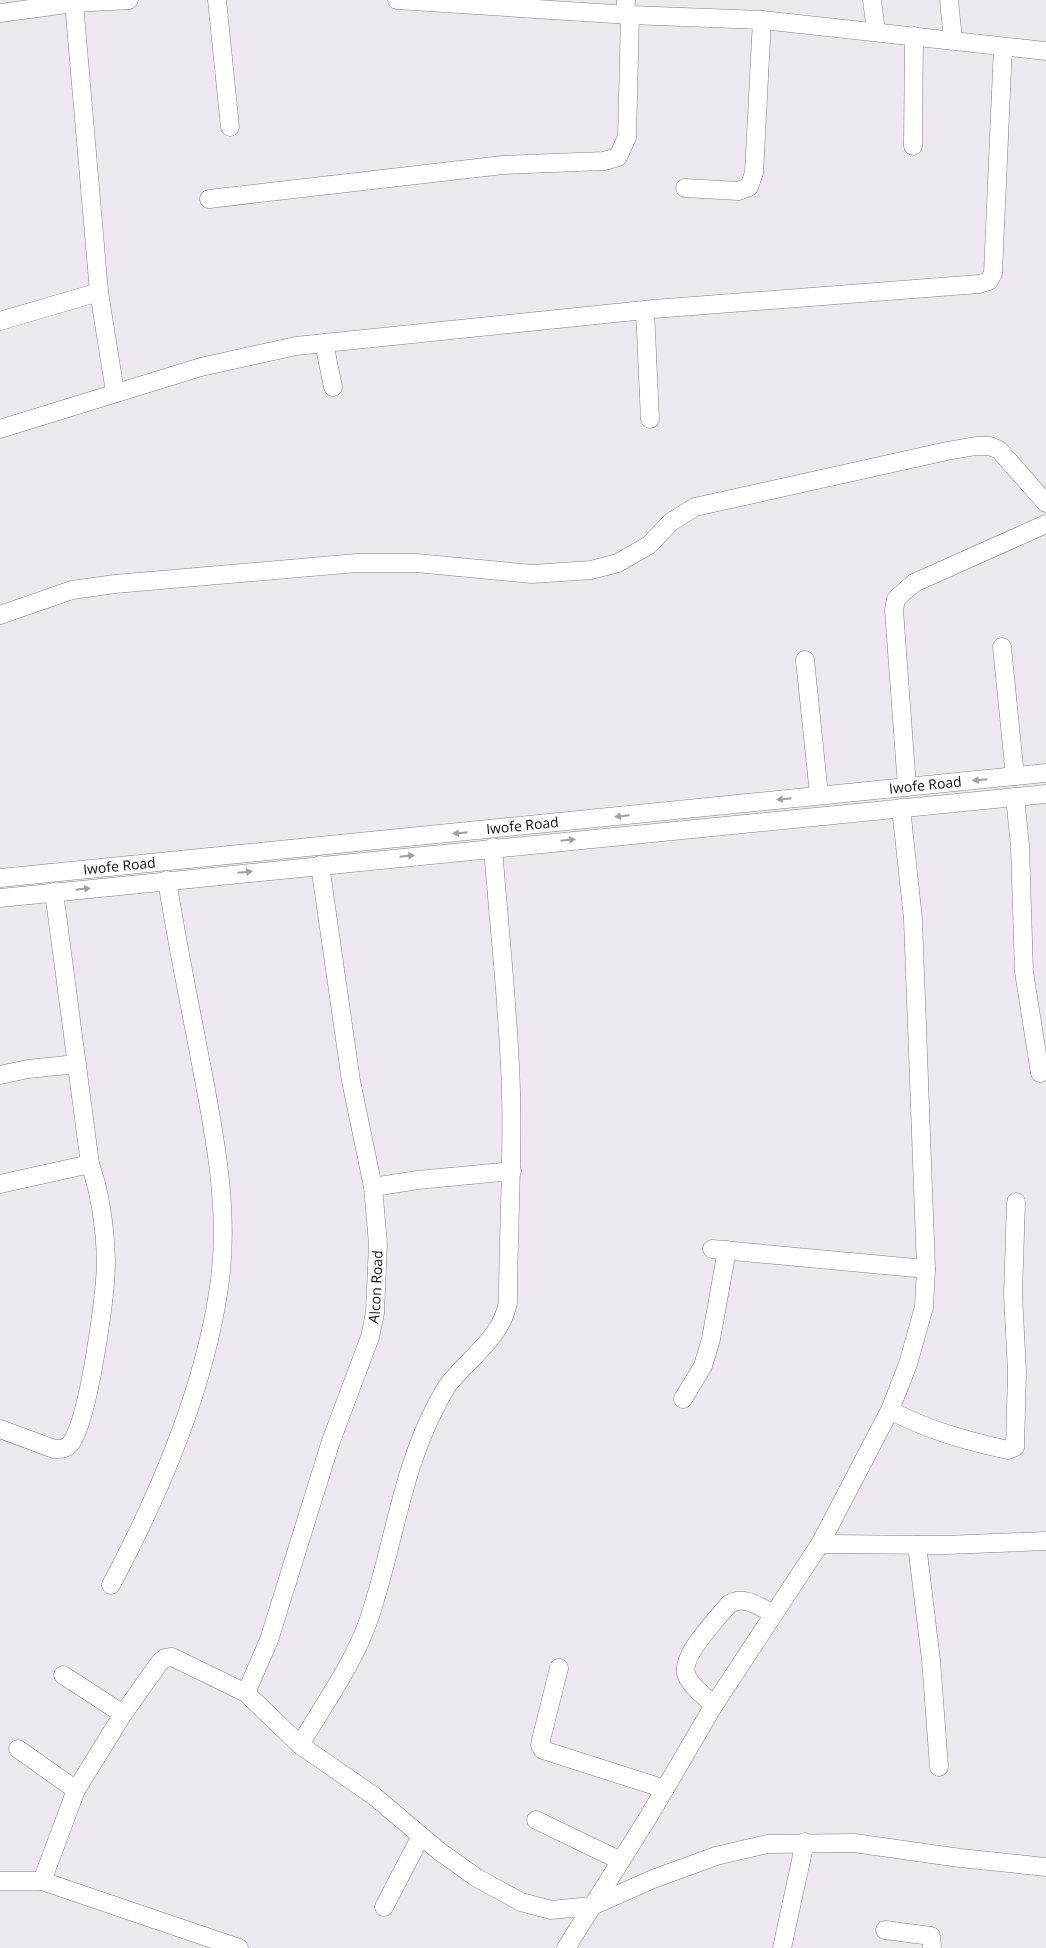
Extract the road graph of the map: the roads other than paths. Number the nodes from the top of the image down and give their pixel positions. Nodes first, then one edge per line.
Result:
1 (129, 0) edge
2 (217, 0) edge
3 (397, 0) edge
4 (872, 0) edge
5 (949, 0) edge
6 (74, 3) junction
7 (536, 4) edge
8 (627, 10) edge
9 (0, 13) edge
10 (762, 20) junction
11 (876, 31) junction
12 (914, 36) junction
13 (953, 40) junction
14 (1003, 47) junction
15 (1046, 51) edge
16 (230, 127) dead end
17 (913, 146) dead end
18 (685, 188) dead end
19 (209, 199) dead end
20 (99, 292) junction
21 (645, 310) junction
22 (0, 321) edge
23 (324, 343) junction
24 (334, 387) dead end
25 (115, 392) junction
26 (650, 419) dead end
27 (0, 428) edge
28 (1046, 503) edge
29 (1046, 524) edge
30 (0, 614) edge
31 (1002, 648) dead end
32 (805, 660) dead end
33 (1046, 773) edge
34 (1014, 776) junction
35 (907, 787) junction
36 (1046, 794) edge
37 (819, 795) junction
38 (1015, 797) junction
39 (901, 808) junction
40 (493, 847) junction
41 (320, 865) junction
42 (0, 878) edge
43 (167, 880) junction
44 (54, 892) junction
45 (0, 898) edge
46 (1040, 1039) edge
47 (77, 1064) junction
48 (1040, 1073) dead end
49 (0, 1075) edge
50 (90, 1164) junction
51 (512, 1171) junction
52 (0, 1184) edge
53 (374, 1187) junction
54 (1016, 1202) dead end
55 (926, 1269) junction
56 (683, 1399) dead end
57 (890, 1410) junction
58 (0, 1429) edge
59 (1046, 1541) edge
60 (820, 1544) junction
61 (917, 1545) junction
62 (111, 1585) dead end
63 (774, 1614) junction
64 (559, 1668) dead end
65 (63, 1675) dead end
66 (246, 1693) junction
67 (714, 1705) junction
68 (124, 1714) junction
69 (300, 1745) junction
70 (18, 1748) dead end
71 (939, 1767) dead end
72 (665, 1789) junction
73 (76, 1790) junction
74 (536, 1820) dead end
75 (421, 1836) junction
76 (805, 1842) junction
77 (621, 1861) junction
78 (1046, 1867) edge
79 (0, 1881) edge
80 (42, 1881) junction
81 (592, 1906) junction
82 (384, 1907) dead end
83 (885, 1930) dead end
84 (239, 1948) edge
85 (566, 1948) edge
86 (782, 1948) edge
87 (932, 1948) edge

1 - 6 street
2 - 16 street
3 - 7 street
4 - 11 street
5 - 13 street
6 - 9 street
6 - 20 street
7 - 8 street
8 - 10 street
8 - 19 street
10 - 11 street
10 - 18 street
11 - 12 street
12 - 13 street
12 - 17 street
13 - 14 street
14 - 15 street
14 - 21 street
20 - 22 street
20 - 25 street
21 - 23 street
21 - 26 street
23 - 24 street
23 - 25 street
25 - 27 street
28 - 30 street
29 - 35 street
31 - 34 street
32 - 37 street
33 - 34 street, Iwofe Road
34 -> 35 street, Iwofe Road
35 - 37 street, Iwofe Road
36 - 38 street, Iwofe Road
37 -> 42 street, Iwofe Road
38 - 39 street, Iwofe Road
38 - 46 street
40 -> 39 street, Iwofe Road
39 - 55 street
41 -> 40 street, Iwofe Road
40 - 51 street
43 -> 41 street, Iwofe Road
41 - 53 street, Alcon Road
44 -> 43 street, Iwofe Road
43 - 62 street
44 - 45 street, Iwofe Road
44 - 47 street
46 - 48 street
47 - 49 street
47 - 50 street
50 - 52 street
50 - 58 street
51 - 53 street
51 - 69 street
53 - 66 street, Alcon Road
54 - 57 street
55 - 56 street
55 - 57 street
57 - 60 street
59 - 61 street
60 - 61 street
60 - 63 street
61 - 71 street
63 - 67 street
63 - 67 street
64 - 72 street
65 - 68 street
66 - 68 street
66 - 69 street
67 - 72 street
68 - 73 street
69 - 75 street
70 - 73 street
72 - 77 street
73 - 80 street
74 - 77 street
75 - 81 street
75 - 82 street
76 - 78 street
76 - 81 street
76 - 86 street
77 - 81 street
79 - 80 street
80 - 84 street
81 - 85 street
83 - 87 street

